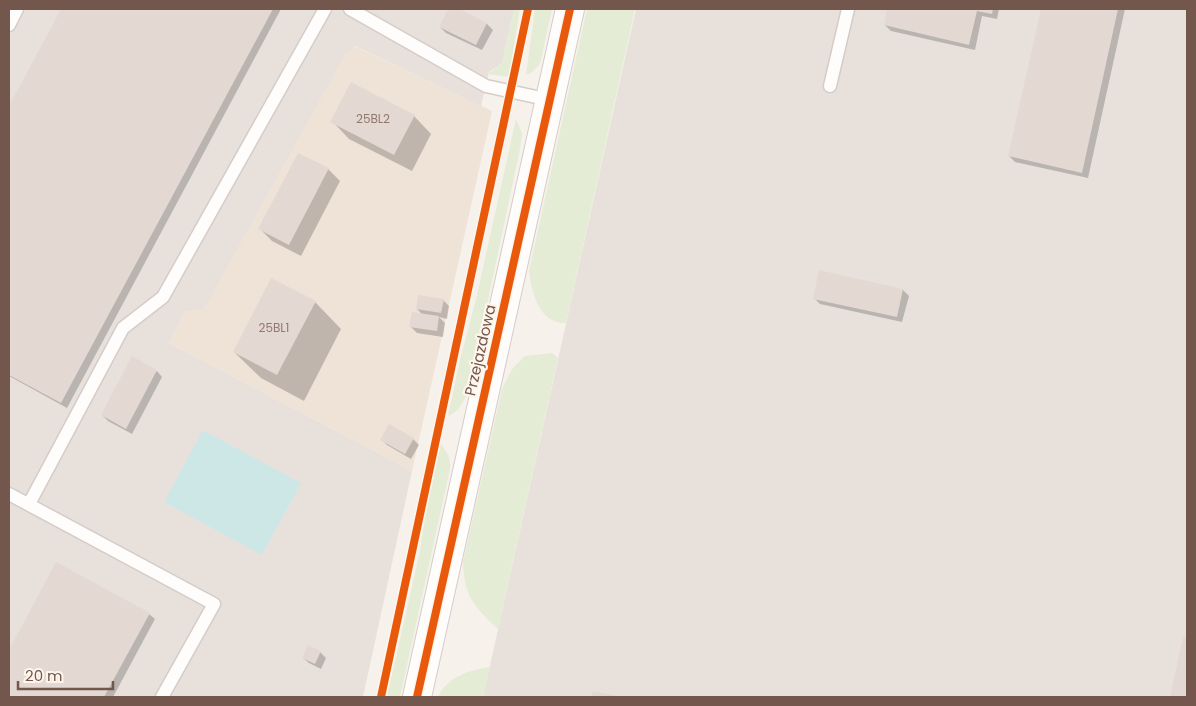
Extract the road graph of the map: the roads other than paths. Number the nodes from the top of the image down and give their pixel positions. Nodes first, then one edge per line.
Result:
1 (17, 9) edge
2 (325, 9) edge
3 (350, 9) edge
4 (570, 9) edge
5 (848, 9) edge
6 (9, 25) edge
7 (830, 86) dead end
8 (550, 100) junction
9 (9, 494) edge
10 (29, 504) junction
11 (162, 697) edge
12 (417, 697) edge

1 - 6 lane
2 - 10 lane
3 - 8 lane
4 - 8 street, Przejazdowa
5 - 7 lane
8 - 12 street, Przejazdowa
9 - 10 lane
10 - 11 lane

